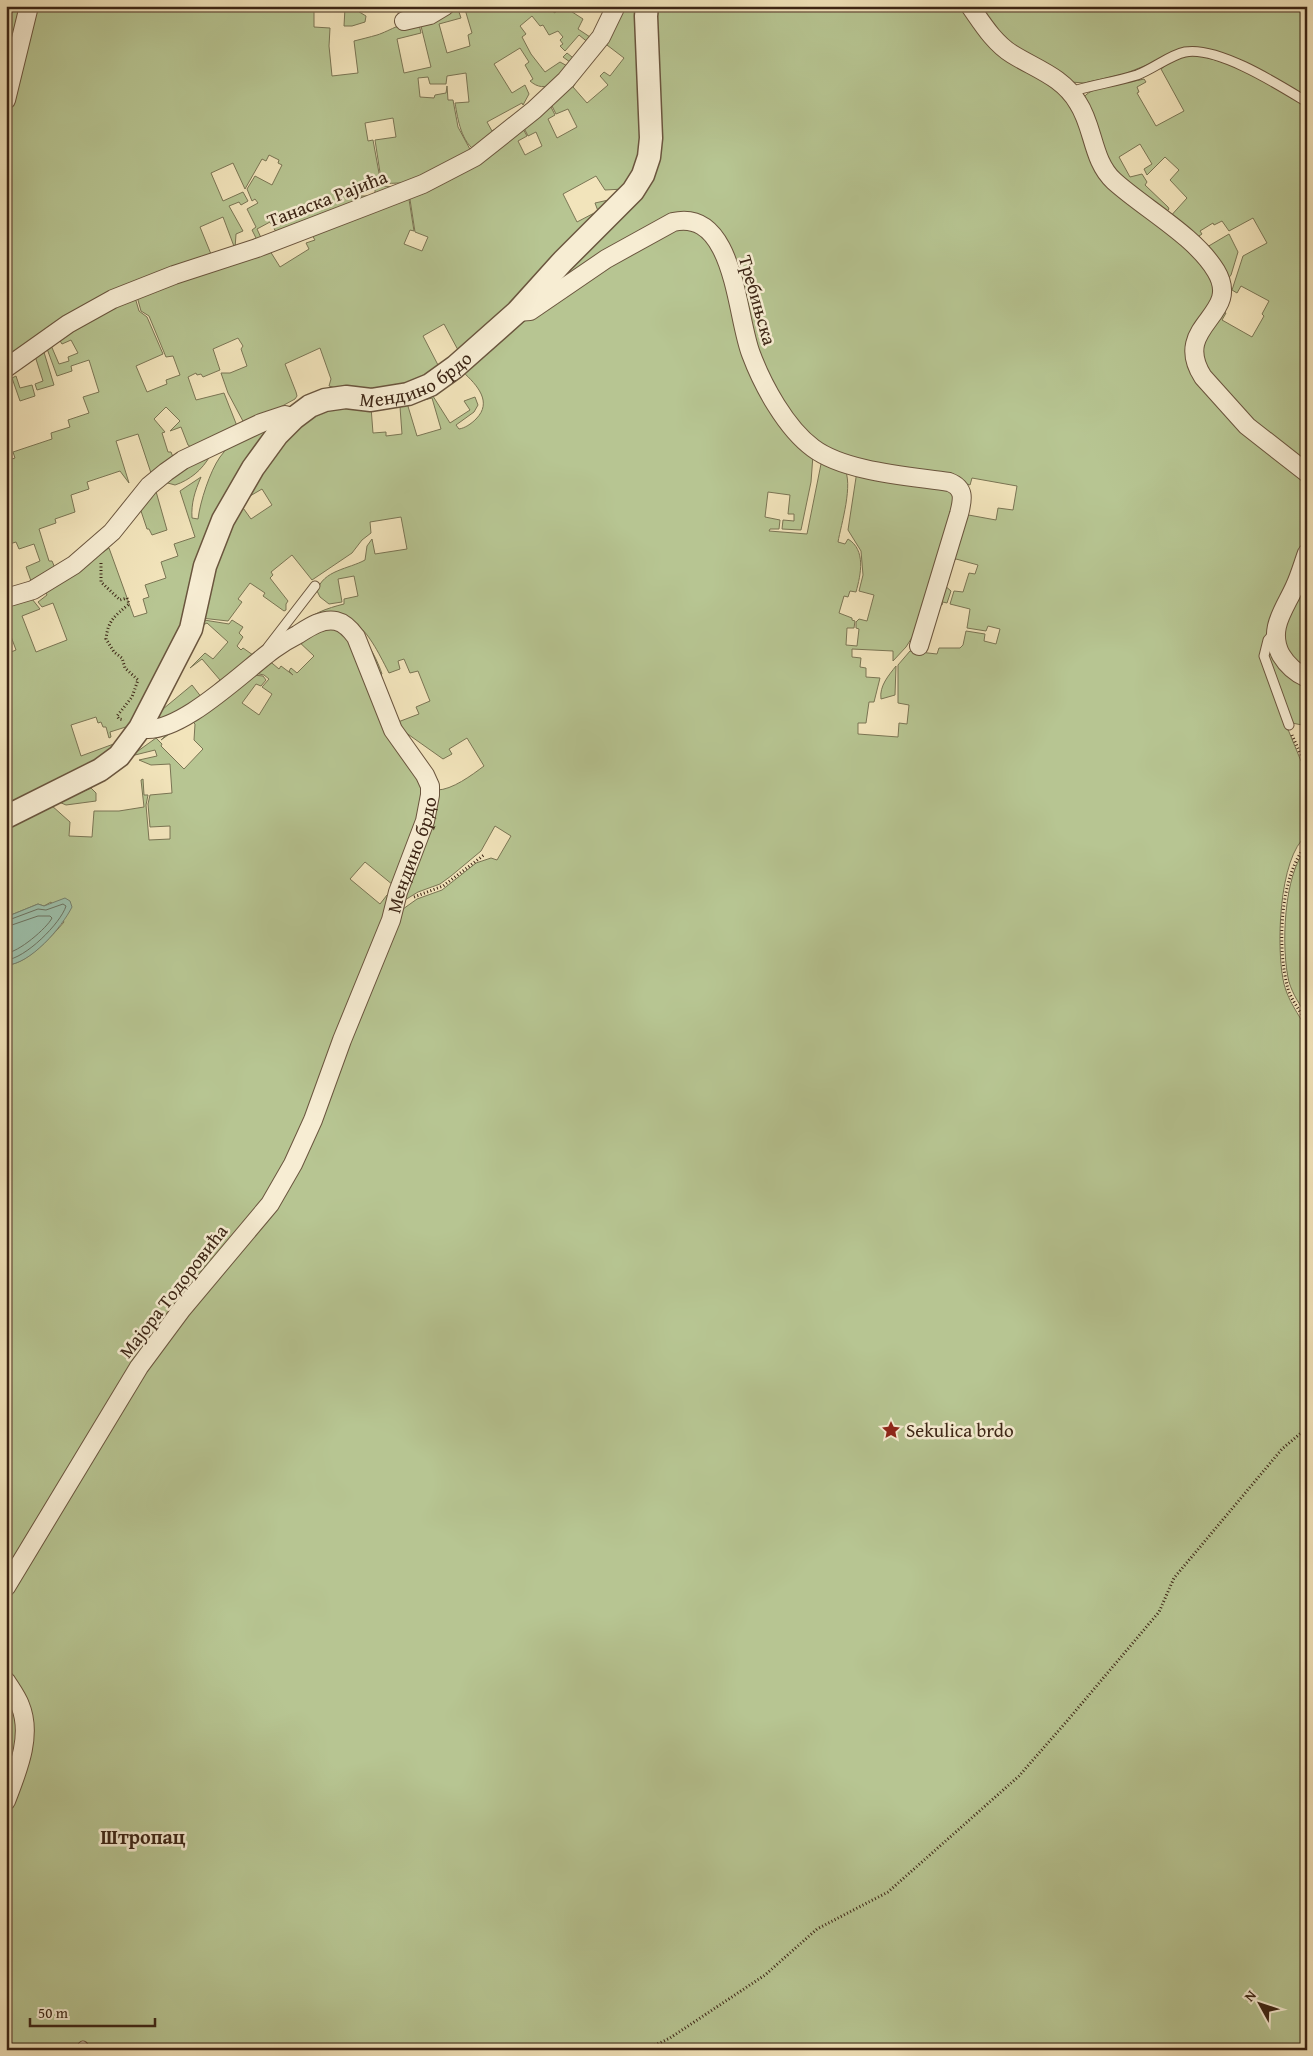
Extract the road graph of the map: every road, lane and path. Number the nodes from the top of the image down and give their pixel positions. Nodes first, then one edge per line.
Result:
1 (29, 6) edge
2 (445, 6) edge
3 (616, 6) edge
4 (647, 6) edge
5 (970, 6) edge
6 (404, 21) dead end
7 (1070, 92) junction
8 (6, 100) edge
9 (1307, 102) edge
10 (517, 312) junction
11 (6, 368) edge
12 (294, 418) junction
13 (1307, 473) edge
14 (98, 546) junction
15 (1307, 553) edge
16 (315, 586) dead end
17 (6, 598) edge
18 (1275, 632) junction
19 (919, 646) dead end
20 (264, 657) junction
21 (1307, 678) edge
22 (142, 725) junction
23 (1288, 725) joint
24 (1307, 764) edge
25 (6, 817) edge
26 (1307, 844) edge
27 (484, 855) dead end
28 (394, 906) junction
29 (1307, 1022) edge
30 (342, 1040) joint
31 (1307, 1428) edge
32 (6, 1587) edge
33 (6, 1682) edge
34 (6, 1801) edge
35 (645, 2050) edge

1 - 8 street
2 - 6 street
3 - 11 street, Танаска Рајића
4 - 10 street, Мендино брдо
5 - 7 street
7 - 9 lane
7 - 13 street
10 - 12 street, Мендино брдо
10 - 19 street, Требињска
12 - 14 street
12 - 22 street, Мендино брдо
14 - 17 street
14 - 22 path
15 - 18 street
16 - 20 lane, Мендино брдо
18 - 21 street
18 - 23 lane
20 - 22 street, Мендино брдо
20 - 28 street, Мендино брдо
22 - 25 street, Мендино брдо
23 - 24 path
26 - 29 path
27 - 28 path
28 - 30 street, Мендино брдо
30 - 32 street, Мајора Тодоровића
31 - 35 path
33 - 34 street

